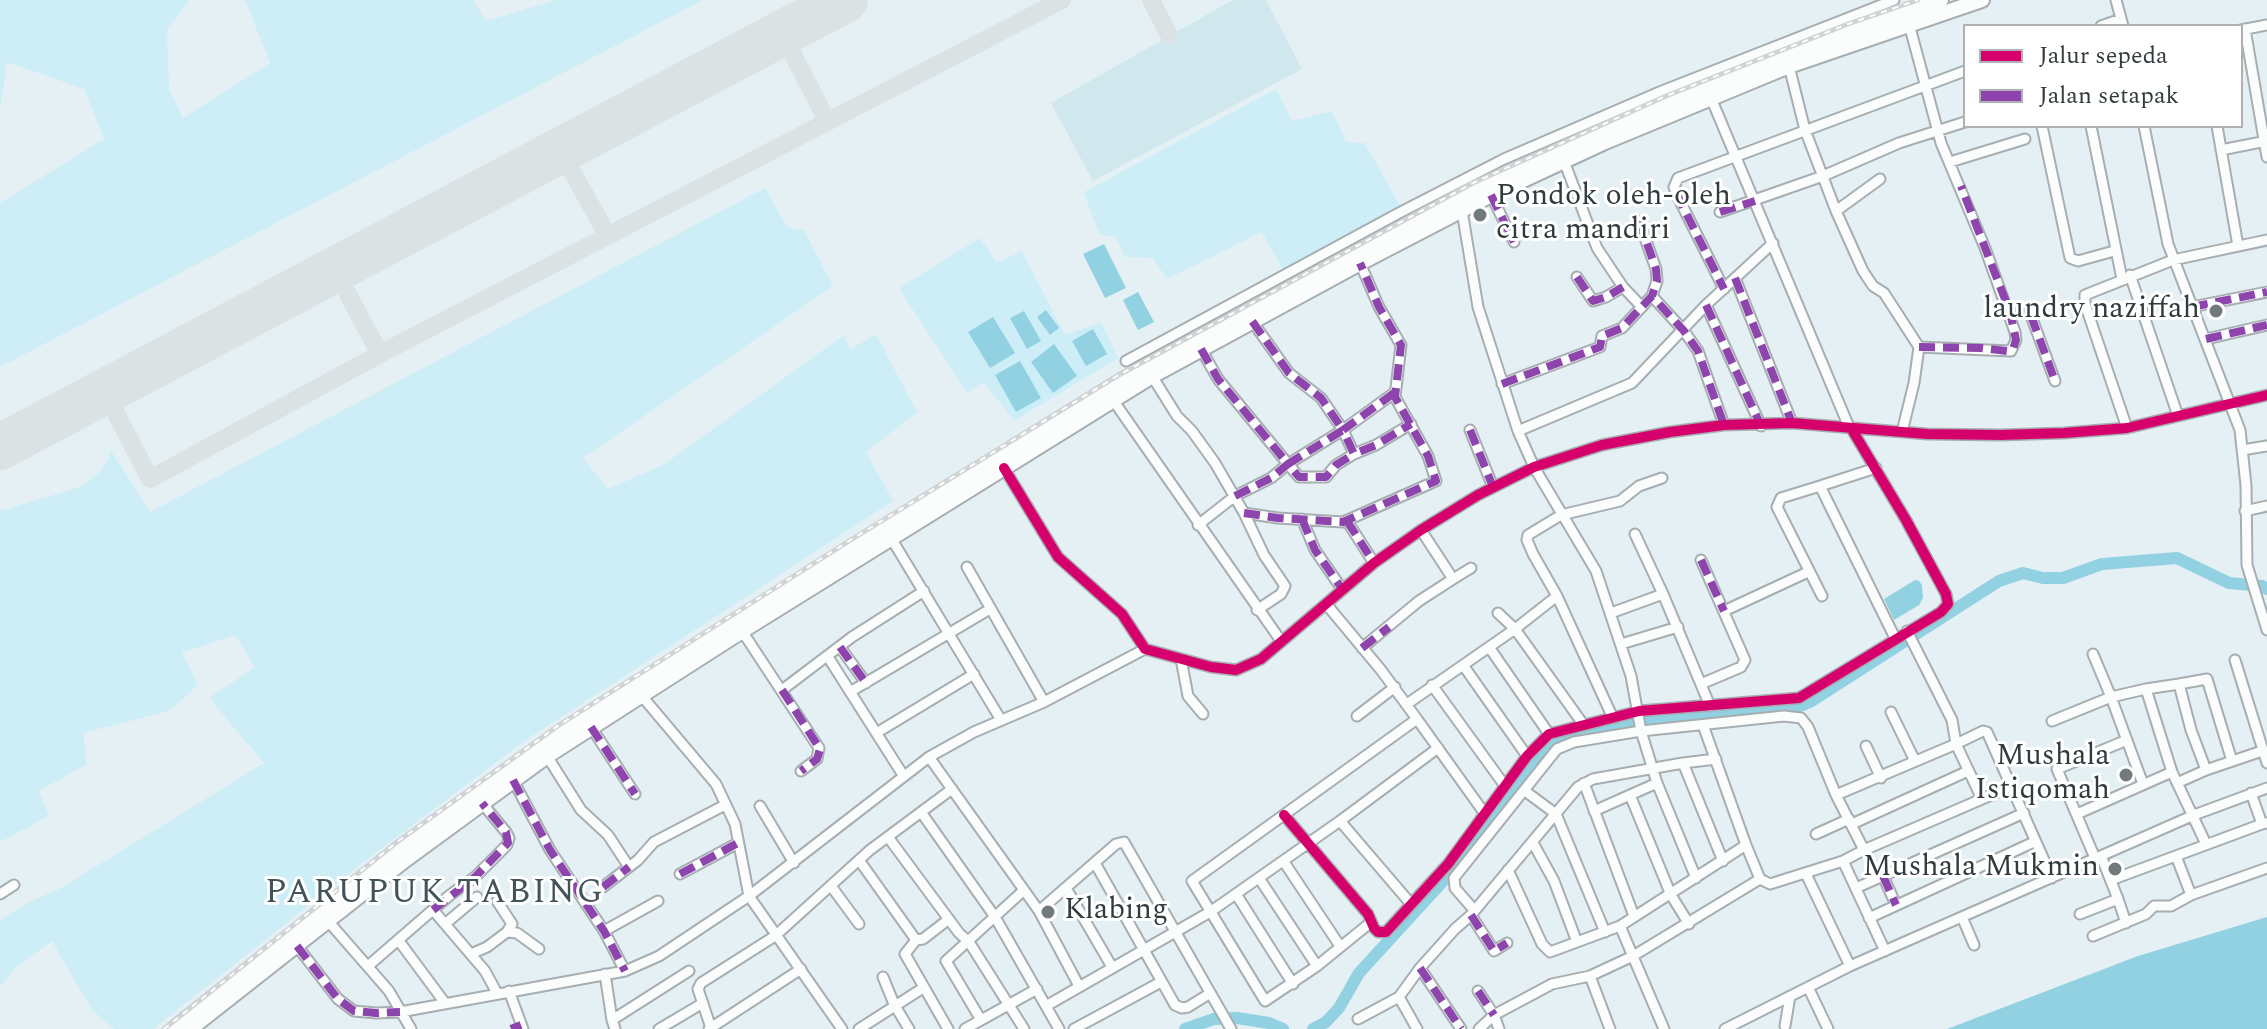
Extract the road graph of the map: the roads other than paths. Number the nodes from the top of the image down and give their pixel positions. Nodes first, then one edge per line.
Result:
1 (1894, 0) edge
2 (1982, 0) edge
3 (2116, 0) edge
4 (1938, 5) edge
5 (2122, 23) edge
6 (1909, 24) junction
7 (2267, 25) edge
8 (2243, 29) edge
9 (1789, 66) junction
10 (1963, 72) edge
11 (1925, 84) junction
12 (1711, 98) junction
13 (1668, 109) junction
14 (1963, 123) edge
15 (2042, 128) edge
16 (2091, 128) edge
17 (2144, 128) edge
18 (2217, 128) edge
19 (1805, 130) junction
20 (1938, 133) junction
21 (2025, 139) dead end
22 (2265, 141) edge
23 (2221, 150) junction
24 (1734, 157) junction
25 (2267, 157) edge
26 (1564, 161) junction
27 (1950, 162) junction
28 (1470, 175) junction
29 (1823, 176) junction
30 (1880, 179) dead end
31 (1476, 191) junction
32 (1491, 195) junction
33 (1755, 201) junction
34 (1462, 211) junction
35 (1836, 211) junction
36 (1720, 212) dead end
37 (1639, 221) dead end
38 (2267, 240) edge
39 (1514, 242) dead end
40 (1773, 243) junction
41 (2238, 246) junction
42 (2114, 251) junction
43 (2173, 260) junction
44 (1360, 263) junction
45 (1577, 277) dead end
46 (2126, 277) junction
47 (1319, 278) junction
48 (1735, 278) junction
49 (1623, 287) junction
50 (1724, 289) junction
51 (2267, 292) edge
52 (1652, 296) junction
53 (1706, 305) junction
54 (1642, 307) junction
55 (2192, 307) junction
56 (2010, 312) junction
57 (1252, 321) junction
58 (2267, 325) edge
59 (1684, 331) junction
60 (2206, 339) junction
61 (1919, 347) junction
62 (1201, 349) junction
63 (1126, 361) dead end
64 (1152, 376) junction
65 (2055, 381) dead end
66 (1502, 384) junction
67 (1394, 393) junction
68 (2267, 395) edge
69 (1113, 400) junction
70 (2231, 403) junction
71 (2178, 416) junction
72 (1066, 422) junction
73 (1792, 423) junction
74 (1411, 424) junction
75 (1724, 425) junction
76 (1761, 426) junction
77 (1850, 428) junction
78 (2127, 428) junction
79 (1343, 430) junction
80 (1470, 430) dead end
81 (1518, 431) junction
82 (1902, 432) junction
83 (2267, 446) edge
84 (2242, 450) junction
85 (1354, 454) junction
86 (1288, 464) junction
87 (1534, 467) junction
88 (1004, 468) junction
89 (1876, 468) junction
90 (1662, 478) dead end
91 (1820, 486) junction
92 (1493, 487) junction
93 (1235, 496) junction
94 (947, 497) junction
95 (2267, 506) edge
96 (2245, 511) junction
97 (1244, 513) junction
98 (1561, 515) junction
99 (1302, 519) junction
100 (1347, 521) junction
101 (1198, 525) junction
102 (1421, 530) junction
103 (1635, 534) dead end
104 (891, 538) junction
105 (1701, 560) dead end
106 (1374, 563) junction
107 (967, 567) dead end
108 (1471, 568) dead end
109 (1808, 572) junction
110 (822, 574) junction
111 (1453, 579) junction
112 (801, 587) junction
113 (1342, 589) junction
114 (924, 591) junction
115 (1663, 594) junction
116 (1557, 596) junction
117 (1822, 596) dead end
118 (1327, 605) junction
119 (990, 609) junction
120 (1257, 610) junction
121 (1724, 611) junction
122 (1498, 613) dead end
123 (1611, 613) junction
124 (1678, 627) junction
125 (1515, 629) junction
126 (2267, 630) edge
127 (742, 631) junction
128 (949, 633) junction
129 (1909, 635) junction
130 (1895, 638) junction
131 (1281, 641) junction
132 (1621, 644) junction
133 (840, 647) junction
134 (1489, 647) junction
135 (1362, 648) junction
136 (1145, 649) junction
137 (2093, 654) dead end
138 (828, 657) junction
139 (1181, 659) junction
140 (2235, 660) dead end
141 (1463, 665) junction
142 (974, 674) junction
143 (866, 683) junction
144 (1701, 684) junction
145 (2179, 684) junction
146 (1432, 685) junction
147 (1395, 687) junction
148 (2146, 689) junction
149 (782, 690) junction
150 (850, 692) junction
151 (641, 695) junction
152 (2111, 697) junction
153 (1044, 702) junction
154 (1407, 704) junction
155 (1710, 706) junction
156 (1639, 712) junction
157 (1891, 712) dead end
158 (1203, 714) dead end
159 (1357, 716) dead end
160 (1612, 716) junction
161 (596, 719) junction
162 (1417, 719) junction
163 (1001, 720) junction
164 (2052, 721) dead end
165 (1583, 724) junction
166 (1703, 725) junction
167 (1641, 730) junction
168 (878, 732) junction
169 (1549, 734) junction
170 (2127, 740) junction
171 (1956, 744) junction
172 (1866, 746) dead end
173 (1438, 748) junction
174 (2262, 751) junction
175 (547, 756) junction
176 (1527, 756) junction
177 (929, 757) junction
178 (1716, 759) junction
179 (1915, 761) junction
180 (2232, 761) junction
181 (1683, 763) junction
182 (2267, 763) edge
183 (1653, 767) junction
184 (2206, 770) junction
185 (801, 771) dead end
186 (1968, 771) junction
187 (2172, 772) junction
188 (903, 775) junction
189 (1881, 778) junction
190 (513, 780) junction
191 (1584, 783) junction
192 (1657, 783) junction
193 (2177, 783) junction
194 (2143, 784) junction
195 (1505, 786) junction
196 (2012, 786) junction
197 (2267, 788) edge
198 (952, 789) junction
199 (1525, 791) junction
200 (2251, 793) junction
201 (635, 794) dead end
202 (1630, 795) junction
203 (1836, 795) junction
204 (1982, 799) junction
205 (482, 803) junction
206 (725, 805) junction
207 (760, 806) dead end
208 (1594, 811) junction
209 (921, 812) junction
210 (2024, 813) junction
211 (1485, 814) junction
212 (1556, 814) junction
213 (2077, 814) junction
214 (1284, 815) junction
215 (2194, 815) junction
216 (1340, 821) junction
217 (1850, 822) junction
218 (2265, 824) edge
219 (1816, 834) dead end
220 (888, 837) junction
221 (2034, 842) junction
222 (738, 843) junction
223 (1309, 843) junction
224 (1533, 843) junction
225 (2206, 844) junction
226 (1746, 845) junction
227 (1864, 850) junction
228 (402, 855) junction
229 (2176, 856) junction
230 (2098, 857) junction
231 (859, 860) junction
232 (1723, 861) junction
233 (1843, 861) junction
234 (1284, 862) junction
235 (794, 863) junction
236 (1095, 863) junction
237 (629, 867) junction
238 (2267, 868) edge
239 (1508, 870) junction
240 (680, 874) dead end
241 (1806, 874) junction
242 (1883, 876) junction
243 (1259, 878) junction
244 (1696, 878) junction
245 (2052, 878) junction
246 (1760, 879) junction
247 (2111, 880) junction
248 (14, 885) dead end
249 (831, 886) junction
250 (603, 887) dead end
251 (1066, 888) junction
252 (1856, 888) junction
253 (1023, 891) junction
254 (0, 894) edge
255 (1236, 894) junction
256 (1671, 895) junction
257 (2191, 895) junction
258 (749, 896) junction
259 (477, 897) dead end
260 (2118, 899) junction
261 (497, 901) dead end
262 (658, 901) dead end
263 (1411, 904) junction
264 (1896, 905) junction
265 (433, 910) junction
266 (1039, 911) junction
267 (1210, 912) junction
268 (1473, 913) junction
269 (2080, 914) dead end
270 (1634, 916) junction
271 (995, 917) junction
272 (1962, 917) junction
273 (1869, 918) junction
274 (949, 919) junction
275 (328, 921) junction
276 (1370, 923) junction
277 (2126, 923) junction
278 (445, 924) junction
279 (859, 924) dead end
280 (1689, 924) junction
281 (1620, 926) junction
282 (604, 931) junction
283 (1175, 931) junction
284 (507, 932) junction
285 (1605, 932) junction
286 (775, 936) junction
287 (2093, 936) dead end
288 (916, 940) junction
289 (399, 941) junction
290 (969, 942) junction
291 (1577, 942) junction
292 (1507, 943) dead end
293 (1974, 945) dead end
294 (297, 946) junction
295 (1340, 946) junction
296 (539, 949) dead end
297 (1143, 949) junction
298 (1885, 951) junction
299 (471, 954) junction
300 (1633, 956) junction
301 (368, 966) junction
302 (1317, 966) junction
303 (1850, 966) junction
304 (1112, 967) junction
305 (1420, 968) junction
306 (801, 969) junction
307 (625, 971) junction
308 (689, 971) dead end
309 (605, 974) junction
310 (1590, 976) junction
311 (883, 977) dead end
312 (1161, 982) junction
313 (1293, 984) junction
314 (1079, 986) junction
315 (1808, 987) junction
316 (923, 988) junction
317 (1037, 989) junction
318 (509, 991) junction
319 (1478, 991) dead end
320 (497, 993) junction
321 (1209, 994) junction
322 (1790, 996) junction
323 (1399, 997) junction
324 (445, 1003) junction
325 (703, 1003) junction
326 (1010, 1003) junction
327 (894, 1004) junction
328 (1046, 1006) junction
329 (400, 1012) junction
330 (1494, 1015) junction
331 (1358, 1019) dead end
332 (981, 1020) junction
333 (614, 1025) edge
334 (1785, 1026) dead end
335 (1229, 1027) edge
336 (518, 1028) edge
337 (175, 1029) edge
338 (190, 1029) edge
339 (411, 1029) edge
340 (659, 1029) edge
341 (710, 1029) edge
342 (842, 1029) edge
343 (859, 1029) edge
344 (909, 1029) edge
345 (948, 1029) edge
346 (965, 1029) edge
347 (1024, 1029) edge
348 (1059, 1029) edge
349 (1074, 1029) edge
350 (1417, 1029) edge
351 (1461, 1029) edge
352 (1479, 1029) edge
353 (1499, 1029) edge
354 (1610, 1029) edge
355 (1664, 1029) edge
356 (1725, 1029) edge
357 (1828, 1029) edge

1 - 28 street
2 - 4 highway
3 - 5 street
4 - 6 highway
4 - 13 highway
6 - 9 highway
6 - 11 street
7 - 8 street
8 - 22 street
9 - 12 highway
9 - 19 street
10 - 11 street
11 - 19 street
11 - 20 street
12 - 13 highway
12 - 24 street
13 - 26 highway
13 - 31 highway
14 - 20 street
15 - 42 street
16 - 42 street
17 - 43 street
18 - 23 street
19 - 24 street
19 - 29 street
20 - 27 street
20 - 29 street
21 - 27 street
22 - 23 street
22 - 25 street
23 - 41 street
24 - 33 street
24 - 50 street
26 - 32 highway
26 - 49 street
27 - 56 street
28 - 31 street
28 - 63 street
29 - 33 street
29 - 35 street
30 - 35 street
31 - 47 highway
32 - 34 highway
32 - 39 street
33 - 36 street
33 - 40 street
34 - 44 highway
34 - 66 street
35 - 61 street
37 - 52 street
38 - 41 street
40 - 48 street
40 - 77 street
41 - 43 street
42 - 46 street
43 - 46 street
43 - 55 street
44 - 47 highway
44 - 67 street
45 - 49 street
46 - 71 street
46 - 78 street
47 - 57 highway
47 - 72 highway
48 - 50 street
48 - 73 street
49 - 54 street
50 - 53 street
51 - 55 street
52 - 54 street
52 - 59 street
53 - 59 street
53 - 76 street
54 - 66 street
55 - 60 street
56 - 61 street
56 - 65 street
57 - 62 highway
57 - 79 street
58 - 60 street
59 - 75 street
59 - 81 street
60 - 70 street
61 - 82 street
62 - 64 highway
62 - 86 street
64 - 69 highway
64 - 93 street
66 - 81 street
67 - 74 street
67 - 79 street
68 - 70 street
69 - 72 highway
69 - 101 street
70 - 71 street
70 - 84 street
71 - 78 street
72 - 88 highway
72 - 94 highway
73 - 76 street
73 - 77 street
74 - 85 street
74 - 100 street
75 - 76 street
75 - 87 street
77 - 82 street
77 - 89 street
78 - 82 street
79 - 85 street
79 - 86 street
80 - 92 street
81 - 87 street
83 - 84 street
84 - 96 street
85 - 86 street
86 - 93 street
87 - 92 street
87 - 98 street
88 - 94 highway
88 - 136 street
89 - 91 street
89 - 129 street
90 - 98 street
91 - 109 street
91 - 130 street
92 - 102 street
93 - 97 street
93 - 101 street
94 - 104 highway
94 - 110 highway
95 - 96 street
96 - 126 street
97 - 99 street
97 - 120 street
98 - 116 street
98 - 123 street
99 - 100 street
99 - 113 street
100 - 106 street
101 - 120 street
102 - 106 street
102 - 111 street
103 - 115 street
104 - 110 highway
104 - 114 street
105 - 121 street
106 - 113 street
107 - 119 street
108 - 111 street
109 - 117 street
109 - 121 street
110 - 112 highway
111 - 135 street
112 - 127 highway
112 - 161 highway
113 - 118 street
114 - 128 street
114 - 133 street
115 - 123 street
115 - 124 street
116 - 125 street
116 - 160 street
118 - 131 street
118 - 135 street
119 - 128 street
119 - 153 street
120 - 131 street
121 - 144 street
122 - 125 street
123 - 132 street
124 - 132 street
124 - 144 street
125 - 134 street
125 - 165 street
127 - 149 street
127 - 151 highway
128 - 142 street
128 - 143 street
129 - 130 street
129 - 171 street
130 - 155 street
131 - 139 street
132 - 156 street
133 - 138 street
133 - 143 street
134 - 141 street
134 - 169 street
135 - 147 street
136 - 139 street
136 - 153 street
137 - 152 street
138 - 149 street
138 - 150 street
139 - 158 street
140 - 174 street
141 - 146 street
141 - 176 street
142 - 163 street
142 - 168 street
143 - 150 street
144 - 155 street
145 - 148 street
145 - 180 street
145 - 184 street
146 - 154 street
146 - 195 street
147 - 154 street
147 - 159 street
148 - 152 street
148 - 187 street
149 - 185 street
150 - 168 street
151 - 161 highway
151 - 206 street
152 - 164 street
152 - 170 street
153 - 163 street
154 - 162 street
155 - 156 street
156 - 160 street
156 - 167 street
157 - 179 street
160 - 165 street
161 - 175 highway
161 - 201 street
161 - 228 highway
162 - 173 street
162 - 214 street
163 - 177 street
165 - 169 street
166 - 167 street
166 - 178 street
166 - 203 street
167 - 183 street
167 - 199 street
168 - 188 street
169 - 176 street
170 - 194 street
170 - 213 street
171 - 179 street
171 - 186 street
171 - 196 street
172 - 189 street
173 - 211 street
173 - 216 street
174 - 180 street
174 - 182 street
175 - 190 highway
175 - 237 street
176 - 195 street
177 - 188 street
177 - 198 street
178 - 181 street
178 - 226 street
179 - 189 street
180 - 184 street
181 - 183 street
181 - 232 street
183 - 191 street
183 - 192 street
184 - 193 street
186 - 204 street
186 - 217 street
187 - 193 street
187 - 194 street
188 - 235 street
189 - 203 street
190 - 205 highway
190 - 282 street
191 - 208 street
191 - 212 street
192 - 202 street
192 - 244 street
193 - 215 street
194 - 213 street
195 - 211 street
196 - 204 street
196 - 210 street
197 - 200 street
198 - 209 street
198 - 253 street
199 - 212 street
199 - 268 street
200 - 215 street
200 - 218 street
202 - 208 street
202 - 256 street
203 - 217 street
204 - 227 street
205 - 228 highway
205 - 265 street
206 - 222 street
206 - 237 street
207 - 235 street
208 - 270 street
209 - 220 street
209 - 271 street
210 - 221 street
210 - 242 street
211 - 263 street
212 - 224 street
212 - 285 street
213 - 230 street
214 - 223 street
214 - 267 street
215 - 225 street
215 - 230 street
216 - 223 street
216 - 263 street
217 - 219 street
217 - 227 street
218 - 225 street
220 - 231 street
220 - 274 street
221 - 245 street
221 - 264 street
222 - 240 street
222 - 258 street
223 - 234 street
223 - 276 street
224 - 239 street
224 - 291 street
225 - 229 street
226 - 232 street
226 - 246 street
227 - 233 street
228 - 275 highway
228 - 337 highway
229 - 247 street
229 - 257 street
230 - 245 street
230 - 247 street
231 - 249 street
231 - 288 street
232 - 244 street
233 - 241 street
233 - 252 street
234 - 243 street
234 - 295 street
235 - 258 street
236 - 251 street
236 - 283 street
236 - 297 street
237 - 250 street
238 - 257 street
239 - 268 street
239 - 291 street
241 - 246 street
241 - 303 street
242 - 252 street
242 - 264 street
243 - 255 street
243 - 302 street
244 - 256 street
245 - 272 street
246 - 280 street
247 - 260 street
248 - 254 street
249 - 279 street
249 - 286 street
251 - 266 street
251 - 304 street
252 - 273 street
253 - 266 street
253 - 271 street
255 - 267 street
255 - 313 street
256 - 270 street
256 - 280 street
257 - 277 street
258 - 286 street
258 - 307 street
259 - 278 street
260 - 269 street
260 - 277 street
261 - 284 street
262 - 282 street
263 - 276 street
264 - 273 street
265 - 278 street
265 - 289 street
266 - 314 street
267 - 283 street
267 - 313 street
268 - 292 street
268 - 305 street
270 - 281 street
271 - 290 street
271 - 317 street
272 - 293 street
272 - 298 street
273 - 298 street
274 - 288 street
274 - 290 street
275 - 294 highway
275 - 301 street
276 - 295 street
277 - 287 street
278 - 299 street
280 - 300 street
281 - 285 street
281 - 300 street
282 - 307 street
283 - 297 street
283 - 321 street
284 - 296 street
284 - 299 street
285 - 291 street
286 - 306 street
286 - 325 street
288 - 316 street
289 - 301 street
289 - 324 street
290 - 326 street
290 - 332 street
294 - 329 street
294 - 338 highway
295 - 302 street
297 - 304 street
297 - 312 street
298 - 303 street
299 - 320 street
300 - 310 street
300 - 355 street
301 - 329 street
302 - 313 street
303 - 315 street
304 - 314 street
305 - 323 street
305 - 351 street
306 - 341 street
306 - 342 street
307 - 309 street
308 - 333 street
309 - 318 street
309 - 333 street
310 - 330 street
310 - 354 street
311 - 327 street
312 - 321 street
312 - 349 street
314 - 328 street
315 - 322 street
315 - 357 street
316 - 327 street
316 - 345 street
317 - 326 street
317 - 328 street
318 - 320 street
318 - 336 street
319 - 330 street
320 - 324 street
321 - 335 street
322 - 334 street
322 - 356 street
323 - 331 street
323 - 350 street
324 - 329 street
325 - 340 street
325 - 341 street
326 - 332 street
326 - 347 street
327 - 343 street
327 - 344 street
328 - 348 street
329 - 339 street
330 - 352 street
330 - 353 street
332 - 346 street

